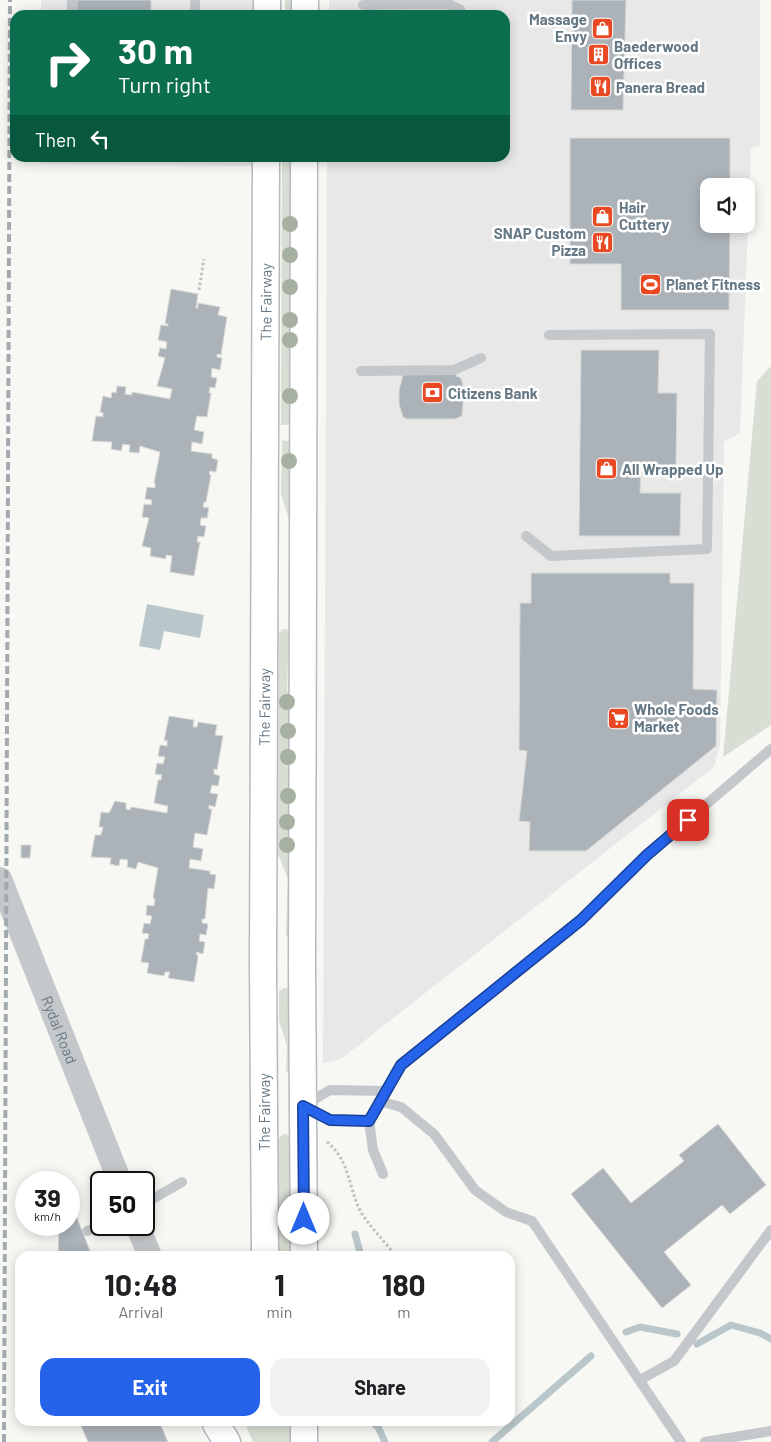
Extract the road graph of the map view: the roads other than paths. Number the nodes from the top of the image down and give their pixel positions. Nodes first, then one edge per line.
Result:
1 (363, 5) dead end
2 (460, 10) edge
3 (266, 162) edge
4 (304, 162) edge
5 (549, 335) dead end
6 (481, 358) dead end
7 (361, 371) dead end
8 (526, 536) dead end
9 (771, 749) edge
10 (0, 879) edge
11 (385, 1091) junction
12 (379, 1101) junction
13 (264, 1106) junction
14 (303, 1106) junction
15 (369, 1121) junction
16 (116, 1171) edge
17 (383, 1174) dead end
18 (182, 1182) dead end
19 (155, 1198) edge
20 (90, 1230) edge
21 (771, 1230) edge
22 (87, 1231) dead end
23 (142, 1236) edge
24 (148, 1251) edge
25 (265, 1251) edge
26 (304, 1251) edge
27 (640, 1380) junction
28 (304, 1426) edge
29 (771, 1431) edge
30 (304, 1442) edge
31 (681, 1442) edge
32 (705, 1442) edge

1 - 2 lane
3 - 13 main road, The Fairway
4 - 14 main road
5 - 8 lane
6 - 7 lane
9 - 11 lane
10 - 16 street, Rydal Road
11 - 12 lane
11 - 14 lane
12 - 15 lane
12 - 27 lane
13 - 14 main road
13 - 25 main road, The Fairway
14 - 15 lane
14 - 26 main road
15 - 17 lane
18 - 19 lane
20 - 22 lane
21 - 27 lane
23 - 24 street
27 - 31 lane
28 - 30 main road
29 - 32 lane

